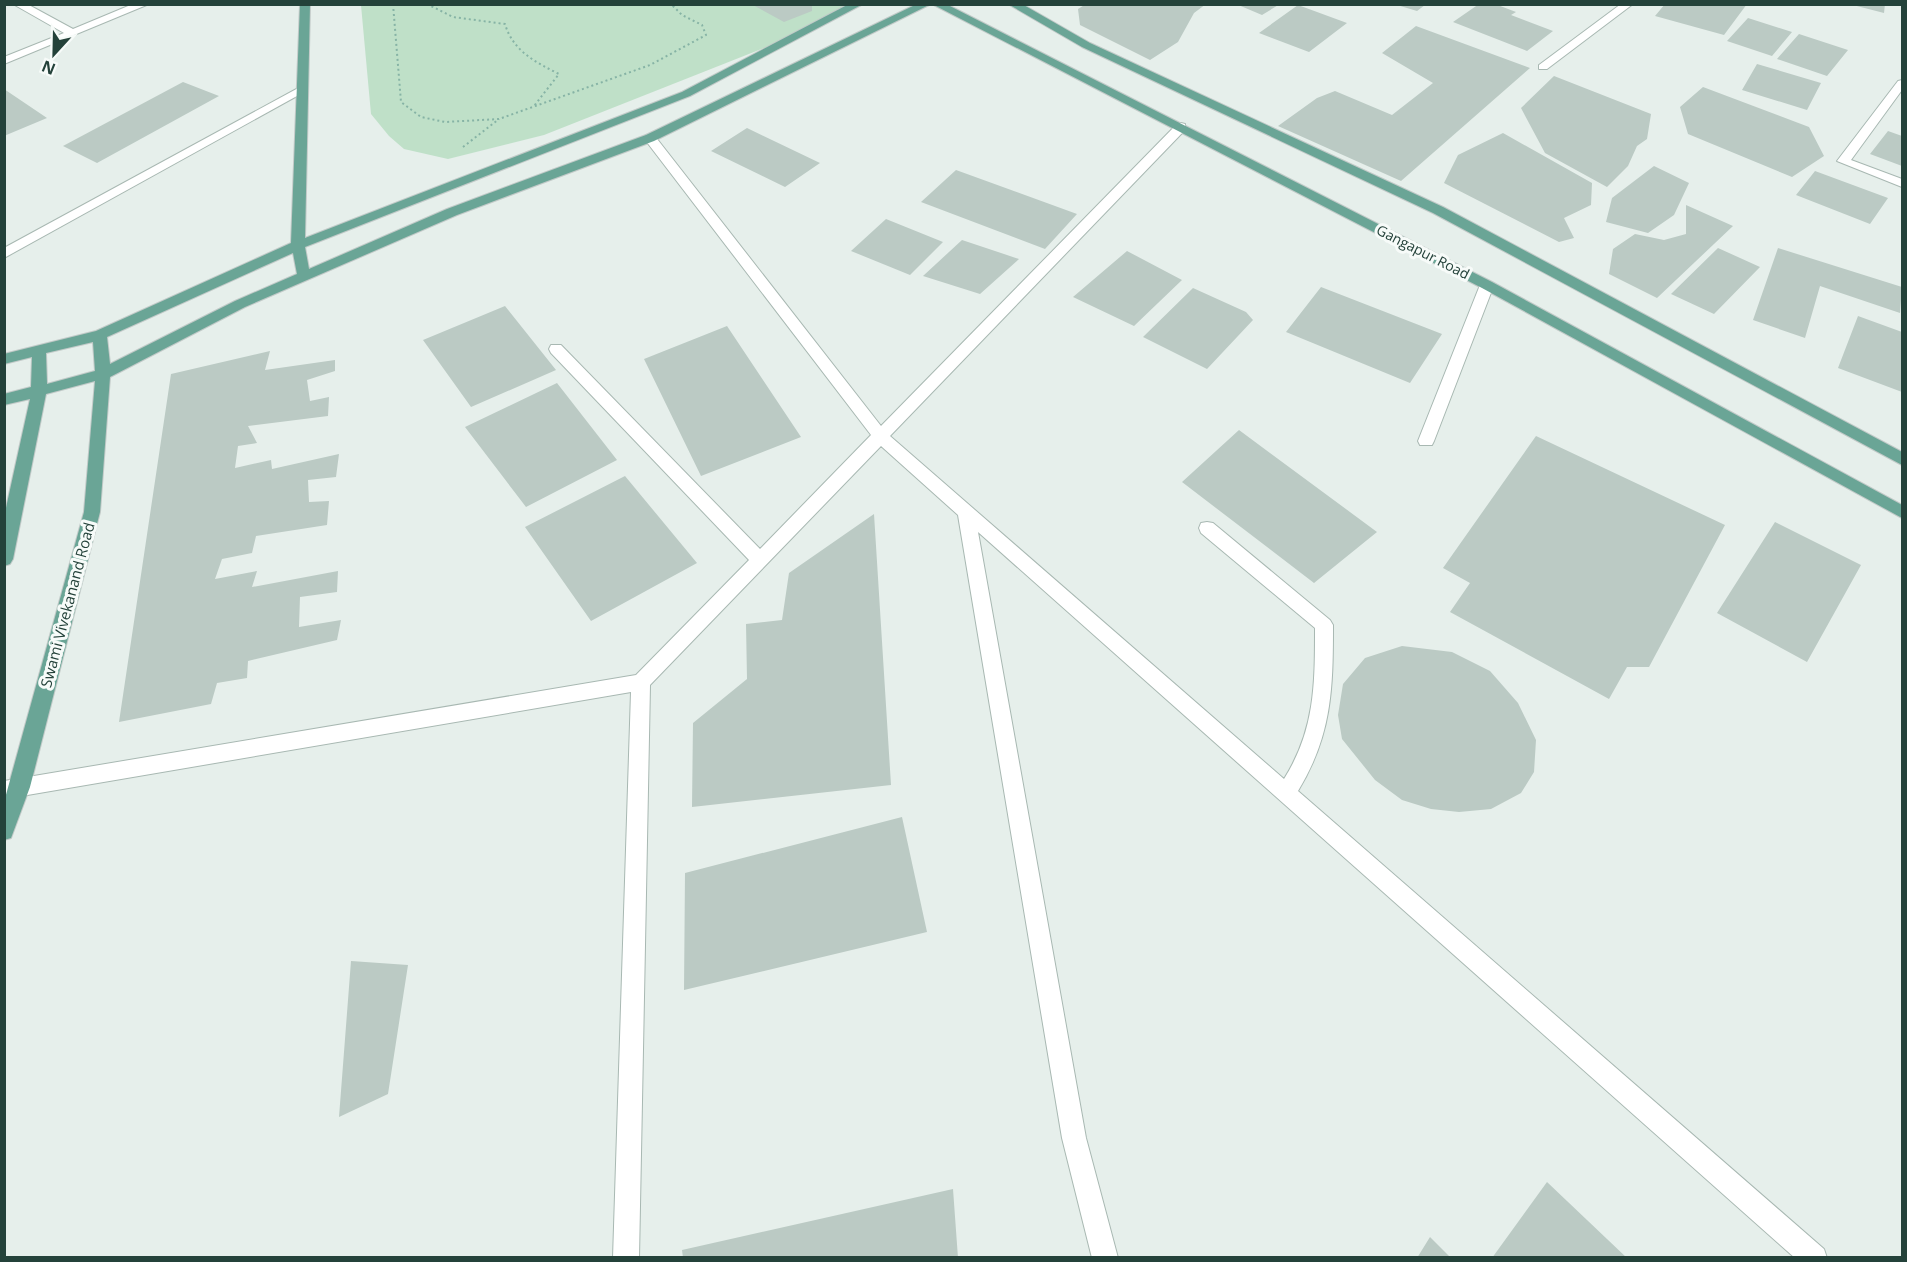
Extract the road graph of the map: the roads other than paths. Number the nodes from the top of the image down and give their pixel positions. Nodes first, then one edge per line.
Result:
1 (18, 4) edge
2 (144, 4) edge
3 (304, 4) edge
4 (858, 4) edge
5 (926, 4) edge
6 (937, 4) edge
7 (1013, 4) edge
8 (1628, 4) edge
9 (73, 33) junction
10 (4, 61) edge
11 (1543, 67) dead end
12 (1902, 83) edge
13 (302, 89) junction
14 (1181, 127) junction
15 (650, 138) junction
16 (1902, 183) edge
17 (298, 245) junction
18 (4, 255) edge
19 (304, 276) junction
20 (1487, 285) junction
21 (100, 334) junction
22 (556, 349) dead end
23 (39, 350) junction
24 (4, 359) edge
25 (103, 374) junction
26 (39, 391) junction
27 (4, 400) edge
28 (881, 437) junction
29 (1426, 441) dead end
30 (1902, 459) edge
31 (966, 511) junction
32 (1902, 512) edge
33 (1207, 528) dead end
34 (4, 559) edge
35 (760, 560) junction
36 (641, 682) junction
37 (12, 788) edge
38 (1286, 793) junction
39 (4, 831) edge
40 (626, 1257) edge
41 (1105, 1257) edge
42 (1815, 1257) edge

1 - 9 street
2 - 9 street
3 - 13 main road
4 - 17 main road
5 - 15 main road
6 - 14 main road, Gangapur Road
7 - 30 main road
8 - 11 street
9 - 10 street
12 - 16 street
13 - 17 main road
13 - 18 street
14 - 20 main road, Gangapur Road
14 - 28 street
15 - 19 main road
15 - 28 street
17 - 19 main road
17 - 21 main road
19 - 25 main road
20 - 29 street
20 - 32 main road, Gangapur Road
21 - 23 main road
21 - 25 main road, Swami Vivekanand Road
22 - 35 street
23 - 24 main road
23 - 26 main road
25 - 26 main road
25 - 37 main road, Swami Vivekanand Road
26 - 27 main road
26 - 34 main road
28 - 31 street
28 - 35 street
31 - 38 street
31 - 41 street
33 - 38 street
35 - 36 street
36 - 37 street
36 - 40 street
37 - 39 main road, Swami Vivekanand Road
38 - 42 street

